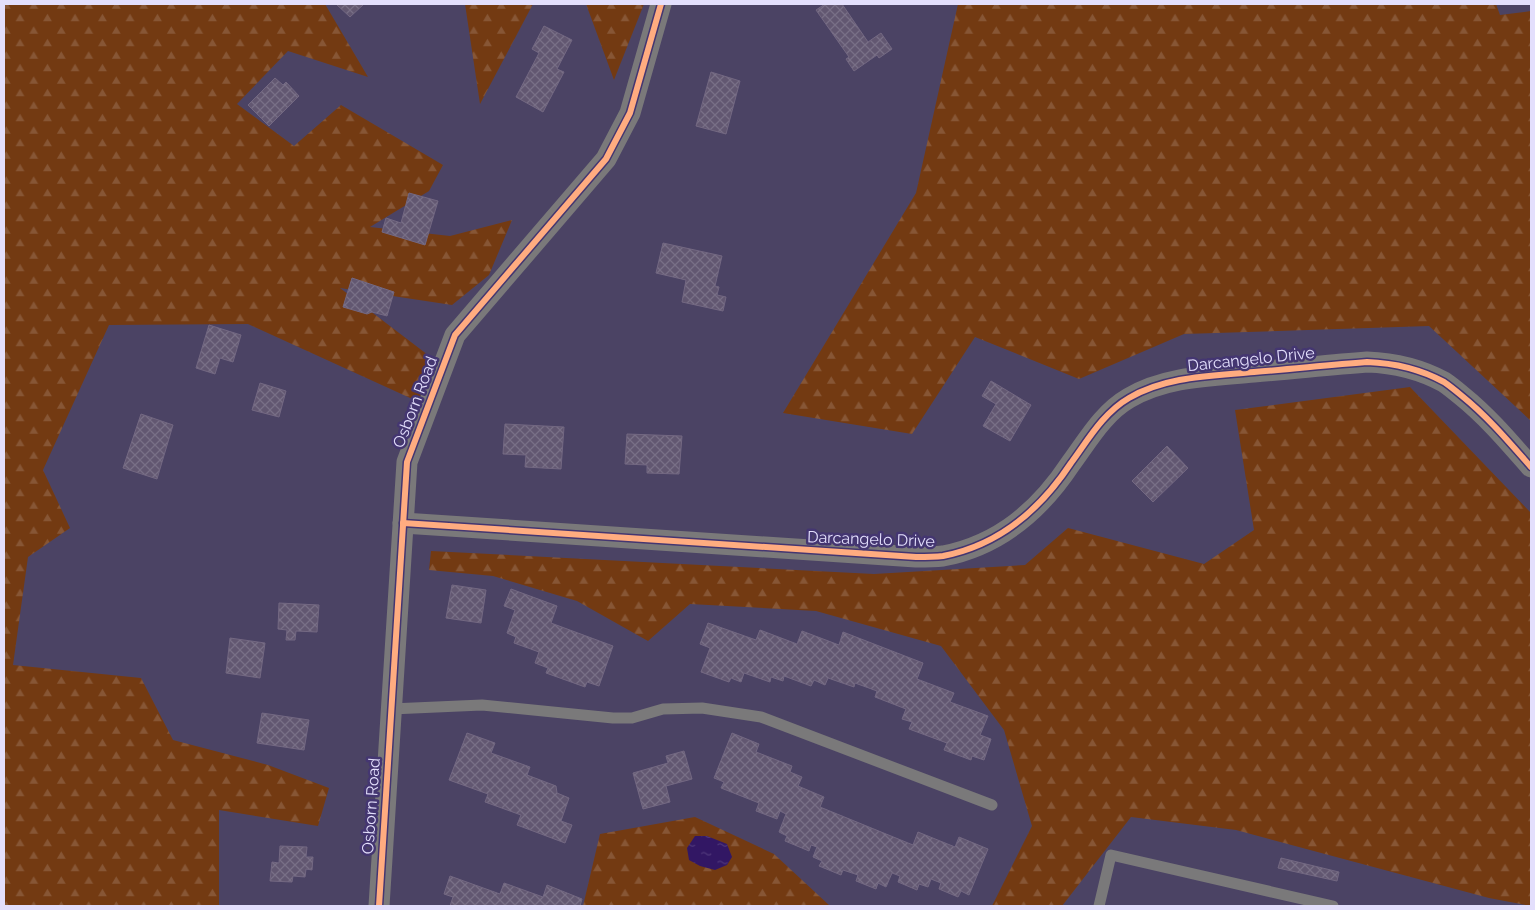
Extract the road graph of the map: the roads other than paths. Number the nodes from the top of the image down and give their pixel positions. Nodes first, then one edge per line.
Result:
1 (661, 4) edge
2 (1531, 467) edge
3 (403, 523) junction
4 (391, 709) junction
5 (992, 805) dead end
6 (379, 906) edge
7 (1099, 906) edge
8 (1333, 906) edge

1 - 3 street, Osborn Road
2 - 3 street, Darcangelo Drive
3 - 4 street, Osborn Road
4 - 5 lane
4 - 6 street, Osborn Road
7 - 8 lane

